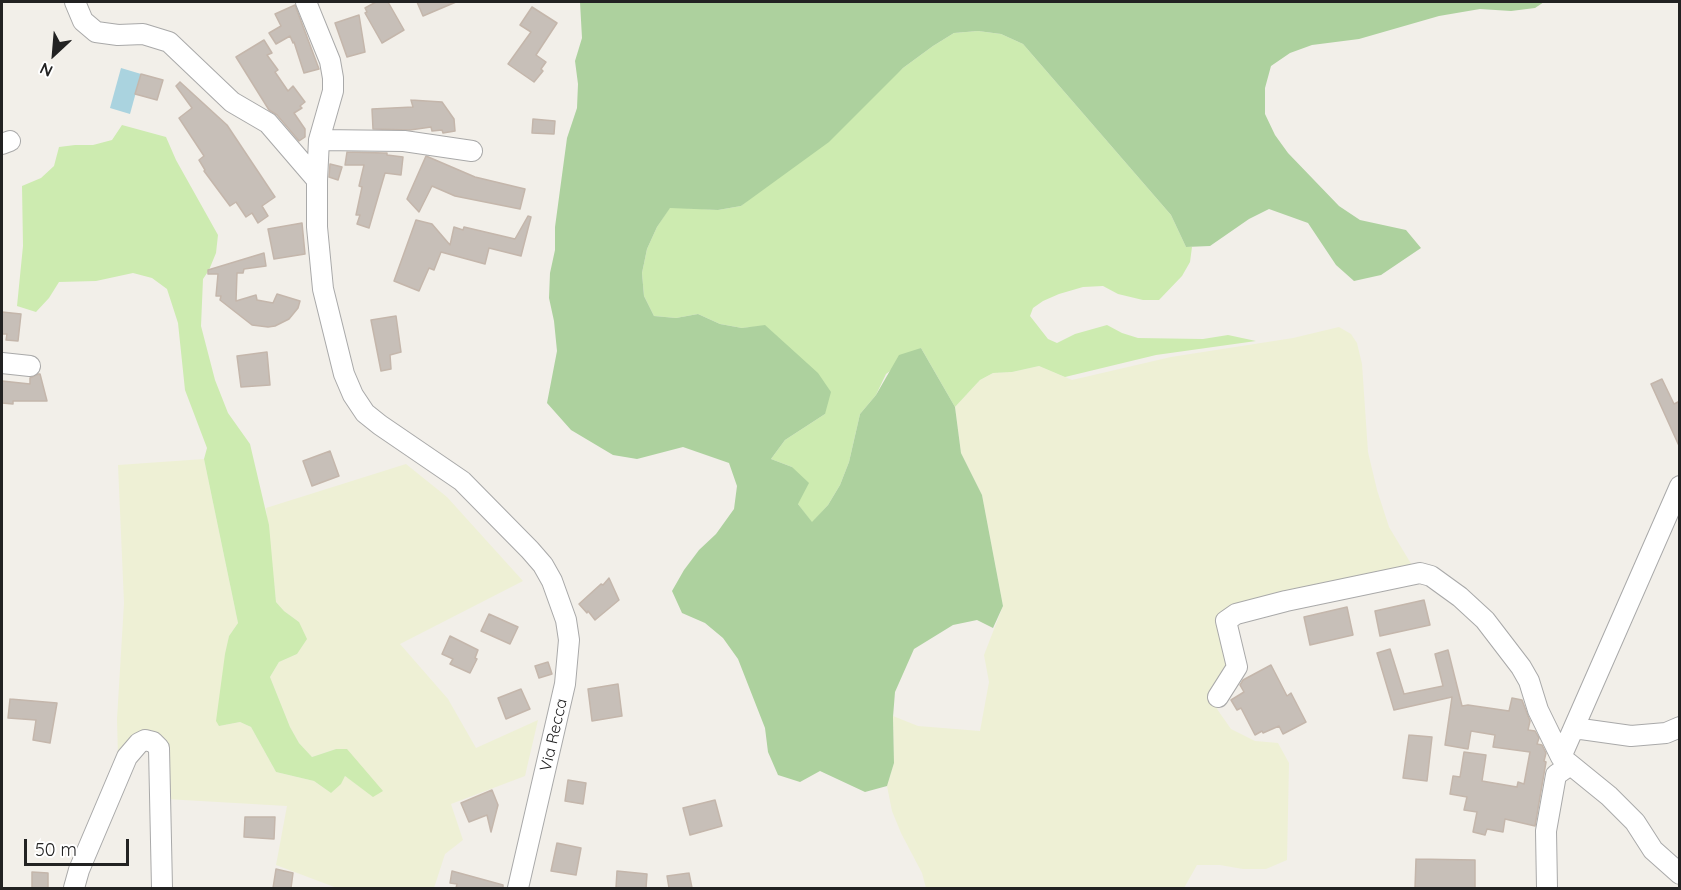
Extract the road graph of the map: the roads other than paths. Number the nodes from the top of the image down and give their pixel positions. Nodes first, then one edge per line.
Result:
1 (75, 2) edge
2 (306, 2) edge
3 (319, 141) junction
4 (472, 151) dead end
5 (317, 180) junction
6 (2, 363) edge
7 (30, 366) dead end
8 (1680, 486) edge
9 (1218, 697) dead end
10 (1680, 727) edge
11 (1574, 728) junction
12 (1566, 761) junction
13 (1680, 874) edge
14 (74, 888) edge
15 (162, 888) edge
16 (518, 888) edge
17 (1547, 888) edge

1 - 5 street
2 - 3 street, Via Recca
3 - 4 street
3 - 5 street, Via Recca
5 - 16 street, Via Recca
6 - 7 street
8 - 11 street
9 - 12 street
10 - 11 street
11 - 12 street
12 - 13 street
12 - 17 street
14 - 15 street

